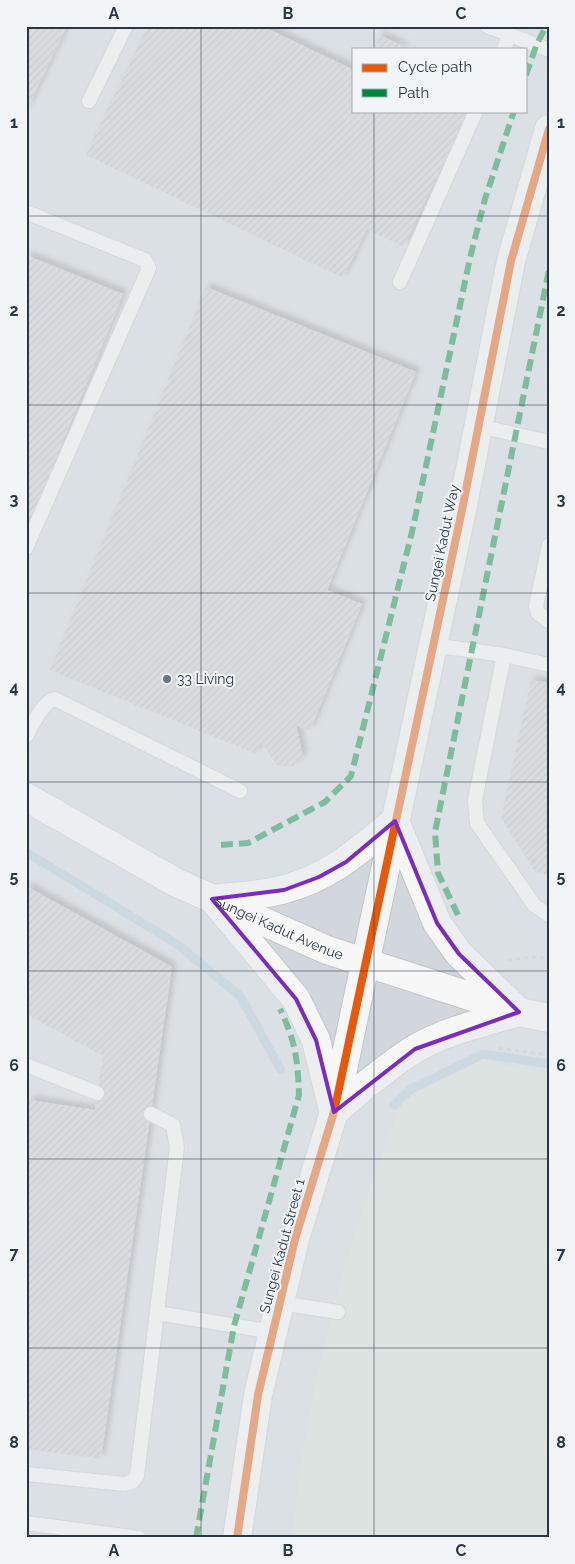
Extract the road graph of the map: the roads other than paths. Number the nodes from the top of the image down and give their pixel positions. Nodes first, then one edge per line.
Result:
1 (126, 26) edge
2 (487, 26) edge
3 (506, 42) edge
4 (549, 50) edge
5 (90, 101) dead end
6 (476, 112) edge
7 (549, 129) edge
8 (26, 212) edge
9 (400, 282) dead end
10 (479, 426) junction
11 (549, 442) edge
12 (549, 545) edge
13 (26, 548) edge
14 (549, 621) edge
15 (432, 645) junction
16 (504, 655) junction
17 (549, 665) edge
18 (26, 736) edge
19 (240, 791) dead end
20 (26, 797) edge
21 (395, 821) junction
22 (212, 899) junction
23 (549, 915) edge
24 (365, 964) junction
25 (519, 1012) junction
26 (549, 1018) edge
27 (26, 1065) edge
28 (98, 1093) dead end
29 (334, 1112) junction
30 (152, 1114) dead end
31 (280, 1303) junction
32 (338, 1312) dead end
33 (157, 1313) junction
34 (273, 1332) junction
35 (26, 1474) edge
36 (26, 1523) edge
37 (139, 1538) edge
38 (237, 1538) edge

1 - 5 lane
2 - 3 lane
3 - 4 lane
6 - 9 lane
7 - 10 street, Sungei Kadut Way
8 - 13 lane
10 - 11 lane
10 - 15 street, Sungei Kadut Way
12 - 14 lane
15 - 16 lane
15 - 21 street, Sungei Kadut Way
16 - 17 lane
16 - 23 lane
18 - 19 lane
20 - 22 street, Sungei Kadut Avenue
21 - 22 street
21 - 24 street, Sungei Kadut Way
21 - 25 street
22 - 24 street, Sungei Kadut Avenue
22 - 29 street
24 - 25 street, Sungei Kadut Avenue
24 - 29 street, Sungei Kadut Street 1
25 - 26 street, Sungei Kadut Avenue
25 - 29 street
27 - 28 lane
29 - 31 street, Sungei Kadut Street 1
30 - 33 lane
31 - 32 lane
31 - 34 street, Sungei Kadut Street 1
33 - 34 lane
33 - 35 lane
34 - 38 street, Sungei Kadut Street 1
36 - 37 lane

